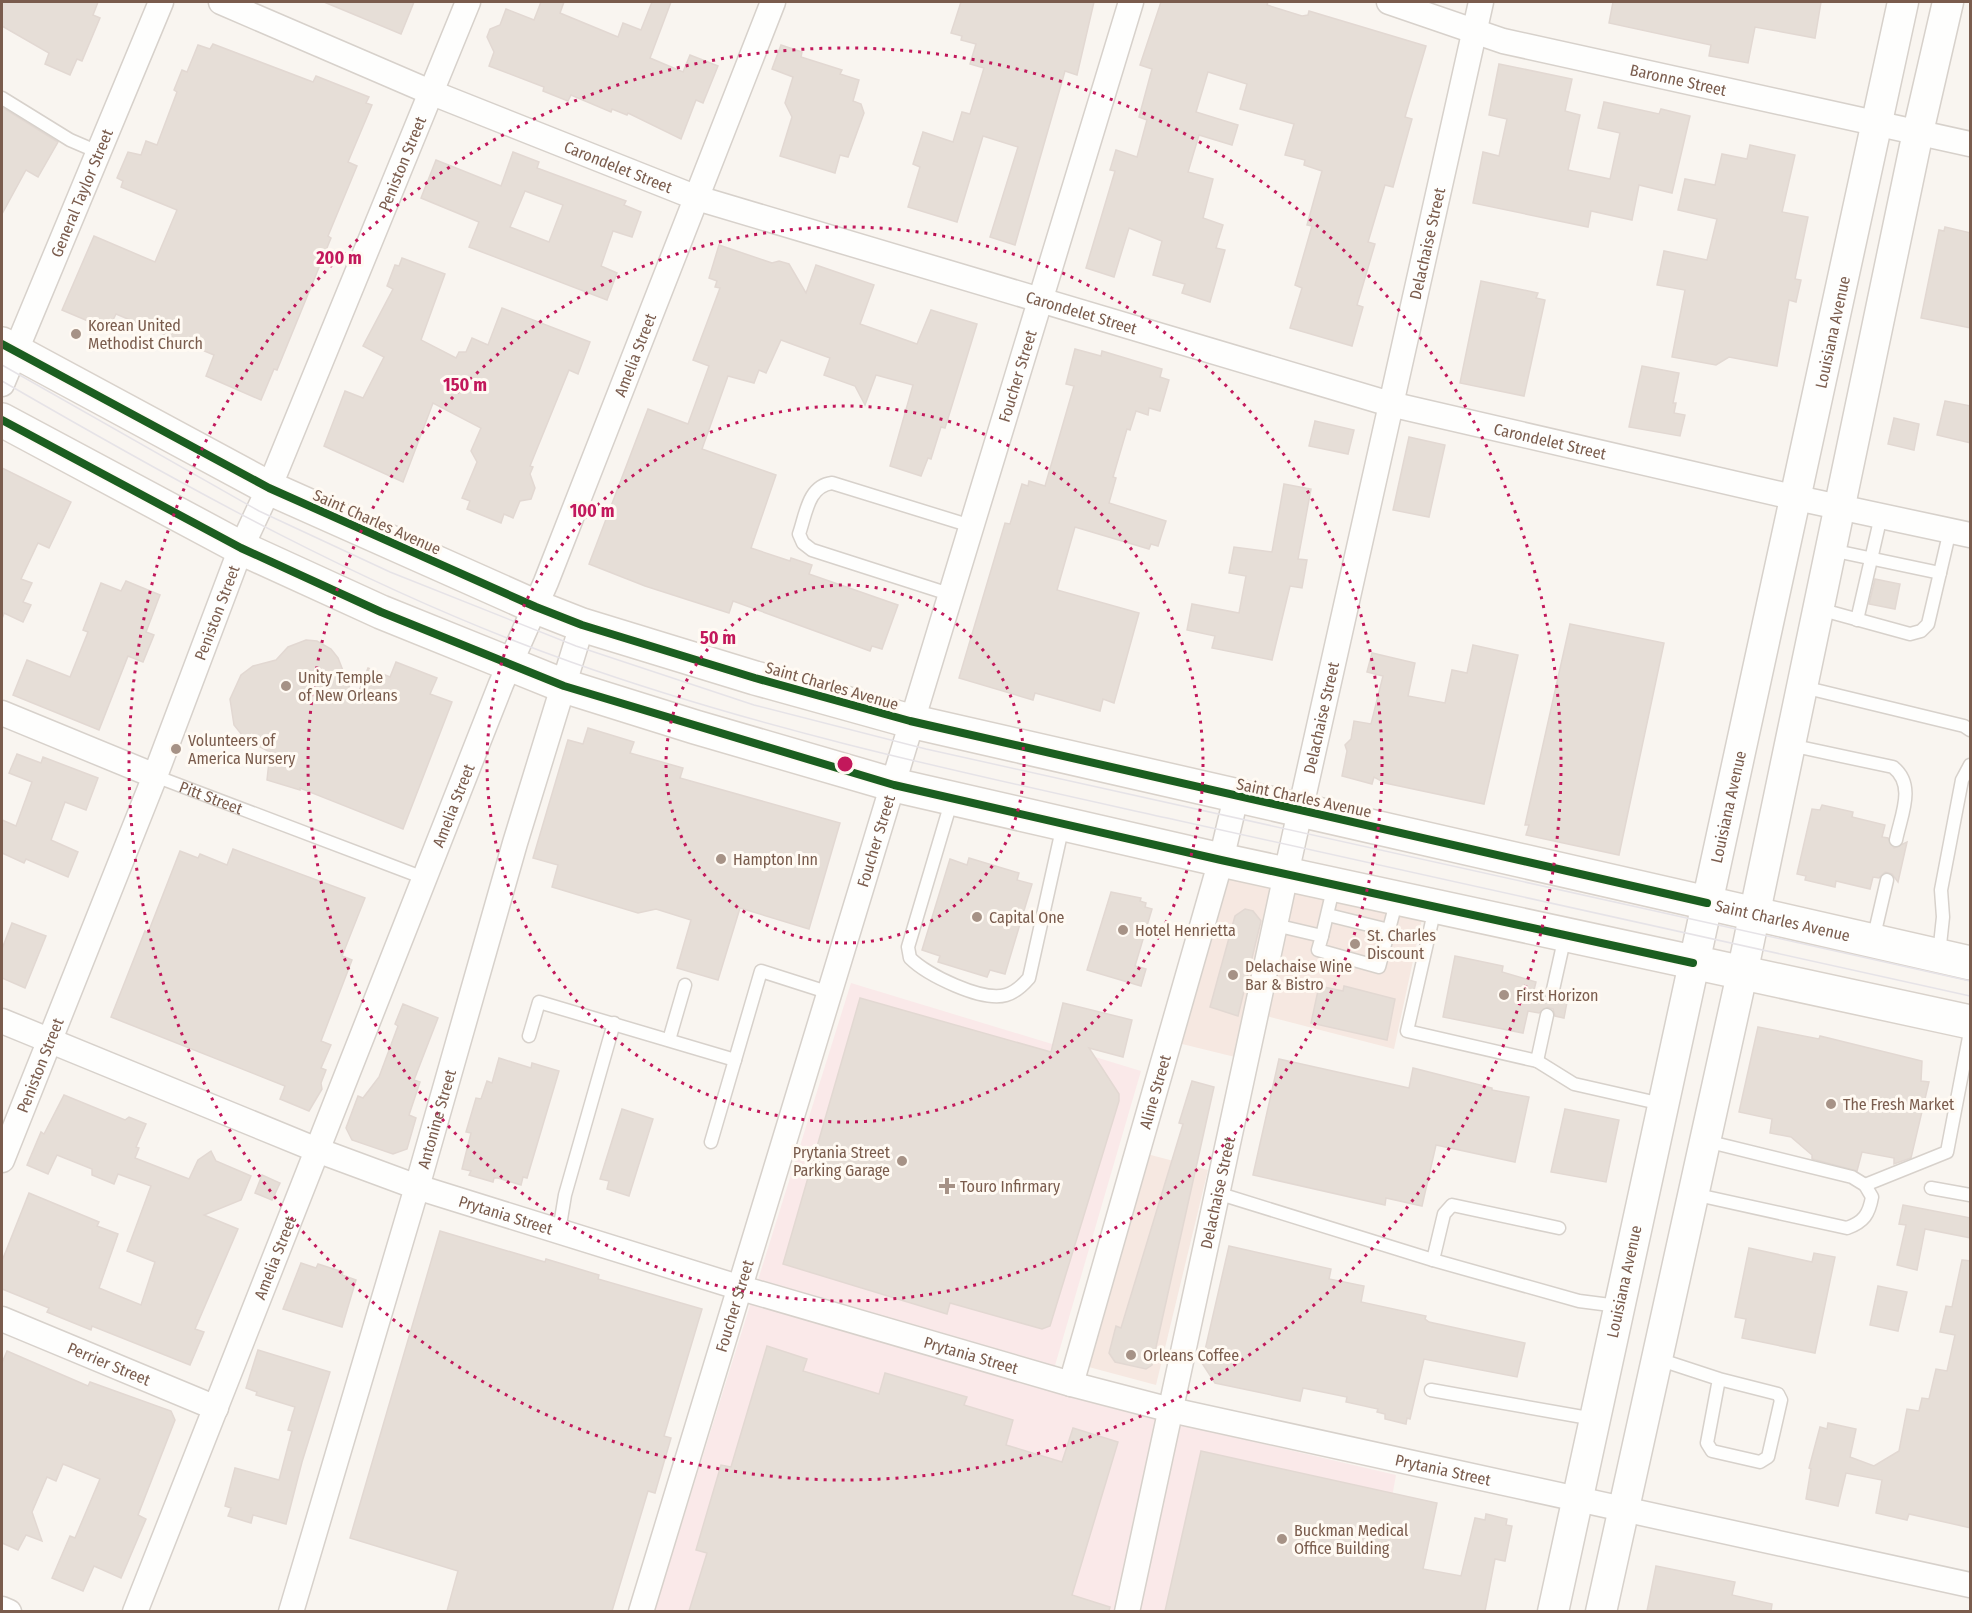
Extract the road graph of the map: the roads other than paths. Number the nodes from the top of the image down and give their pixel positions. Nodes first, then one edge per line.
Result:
1 (161, 2) edge
2 (221, 2) edge
3 (468, 2) edge
4 (773, 2) edge
5 (1131, 2) edge
6 (1389, 2) edge
7 (1481, 2) edge
8 (1903, 2) edge
9 (1948, 2) edge
10 (1475, 30) junction
11 (430, 92) junction
12 (2, 98) edge
13 (1877, 124) junction
14 (1918, 132) junction
15 (1971, 144) edge
16 (98, 152) junction
17 (697, 198) junction
18 (1040, 301) junction
19 (8, 348) edge
20 (2, 384) edge
21 (1390, 404) junction
22 (2, 420) edge
23 (269, 488) junction
24 (1797, 498) junction
25 (1839, 506) junction
26 (1881, 516) junction
27 (970, 526) junction
28 (1960, 532) edge
29 (241, 548) junction
30 (1830, 550) junction
31 (1870, 558) junction
32 (1940, 573) junction
33 (950, 594) junction
34 (536, 607) junction
35 (1772, 614) junction
36 (1817, 615) junction
37 (1857, 620) junction
38 (582, 625) junction
39 (509, 665) junction
40 (564, 686) junction
41 (1803, 687) junction
42 (2, 713) edge
43 (910, 721) junction
44 (1971, 730) edge
45 (1790, 745) junction
46 (1971, 765) edge
47 (155, 776) junction
48 (894, 785) junction
49 (1236, 797) junction
50 (952, 798) junction
51 (1300, 810) junction
52 (1064, 824) junction
53 (1896, 840) dead end
54 (1221, 860) junction
55 (1286, 874) junction
56 (424, 878) junction
57 (1887, 880) dead end
58 (1397, 899) junction
59 (1331, 900) junction
60 (1707, 903) junction
61 (1435, 907) junction
62 (1754, 914) junction
63 (1275, 925) junction
64 (1389, 930) junction
65 (1565, 935) junction
66 (1322, 936) junction
67 (1873, 941) junction
68 (1939, 956) junction
69 (1693, 963) junction
70 (1971, 963) edge
71 (1742, 974) junction
72 (685, 985) dead end
73 (830, 993) junction
74 (1552, 993) dead end
75 (1547, 1015) dead end
76 (2, 1021) edge
77 (1971, 1022) edge
78 (615, 1023) junction
79 (1971, 1032) edge
80 (529, 1036) dead end
81 (669, 1040) junction
82 (49, 1042) junction
83 (735, 1059) junction
84 (1537, 1061) junction
85 (1663, 1104) junction
86 (1705, 1141) junction
87 (711, 1142) dead end
88 (317, 1150) junction
89 (2, 1160) edge
90 (1864, 1185) junction
91 (417, 1187) junction
92 (1931, 1188) dead end
93 (1218, 1193) junction
94 (1971, 1195) edge
95 (1640, 1204) junction
96 (1691, 1204) junction
97 (1559, 1228) dead end
98 (559, 1231) junction
99 (1433, 1260) junction
100 (741, 1288) junction
101 (1618, 1306) junction
102 (2, 1319) edge
103 (1657, 1359) junction
104 (1719, 1379) junction
105 (1071, 1384) junction
106 (1431, 1390) dead end
107 (216, 1408) junction
108 (1171, 1410) junction
109 (1594, 1419) junction
110 (1576, 1500) junction
111 (1623, 1510) junction
112 (1971, 1585) edge
113 (2, 1609) edge
114 (9, 1611) edge
115 (135, 1611) edge
116 (291, 1611) edge
117 (641, 1611) edge
118 (1127, 1611) edge
119 (1552, 1611) edge
120 (1601, 1611) edge

1 - 16 street, General Taylor Street
2 - 11 street, Carondelet Street
3 - 11 street, Peniston Street
4 - 17 street, Amelia Street
5 - 18 street, Foucher Street
6 - 10 street, Baronne Street
7 - 10 street, Delachaise Street
8 - 13 street, Louisiana Avenue
9 - 14 street
10 - 13 street, Baronne Street
10 - 21 street, Delachaise Street
11 - 17 street, Carondelet Street
11 - 23 street, Peniston Street
12 - 16 lane
13 - 14 street, Baronne Street
13 - 24 street, Louisiana Avenue
14 - 15 street, Baronne Street
14 - 25 street
16 - 19 street, General Taylor Street
17 - 18 street, Carondelet Street
17 - 34 street, Amelia Street
18 - 21 street, Carondelet Street
18 - 27 street, Foucher Street
19 - 20 street, General Taylor Street
19 - 23 main road, Saint Charles Avenue
21 - 24 street, Carondelet Street
21 - 51 street, Delachaise Street
22 - 29 main road
23 - 29 street, Peniston Street
23 - 34 main road, Saint Charles Avenue
24 - 25 street, Carondelet Street
24 - 35 street, Louisiana Avenue
25 - 26 street, Carondelet Street
25 - 30 street
26 - 28 street, Carondelet Street
26 - 31 lane
27 - 33 street, Foucher Street
27 - 33 lane
28 - 32 lane
29 - 39 main road
29 - 47 street, Peniston Street
30 - 31 lane
30 - 36 street
31 - 32 lane
31 - 37 lane
32 - 37 lane
33 - 43 street, Foucher Street
34 - 38 main road, Saint Charles Avenue
34 - 39 street, Amelia Street
35 - 36 street
35 - 60 street, Louisiana Avenue
36 - 37 lane
36 - 41 street
38 - 40 street, Antonine Street
38 - 43 main road, Saint Charles Avenue
39 - 40 main road
39 - 56 street, Amelia Street
40 - 48 main road
40 - 91 street, Antonine Street
41 - 44 lane
41 - 45 street
42 - 47 street, Pitt Street
43 - 48 street, Foucher Street
43 - 49 main road, Saint Charles Avenue
45 - 53 lane
45 - 62 street
46 - 68 lane
47 - 56 lane, Pitt Street
47 - 82 street, Peniston Street
48 - 50 main road
48 - 73 street, Foucher Street
49 - 51 main road, Saint Charles Avenue
49 - 54 street, Aline Street
50 - 52 main road
50 - 52 lane
51 - 55 street, Delachaise Street
51 - 60 main road, Saint Charles Avenue
52 - 54 main road
54 - 55 main road
54 - 105 street, Aline Street
55 - 59 main road
55 - 63 street, Delachaise Street
56 - 88 street, Amelia Street
57 - 67 lane
58 - 59 main road
58 - 61 main road
58 - 64 lane
59 - 64 lane
59 - 66 lane
60 - 62 main road, Saint Charles Avenue
60 - 69 street, Louisiana Avenue
61 - 65 main road
61 - 84 lane
62 - 67 main road, Saint Charles Avenue
62 - 71 street
63 - 66 lane
63 - 93 street, Delachaise Street
64 - 66 lane
65 - 69 main road
65 - 74 lane
67 - 68 main road, Saint Charles Avenue
68 - 70 main road, Saint Charles Avenue
69 - 71 main road
69 - 85 street, Louisiana Avenue
71 - 77 main road
71 - 86 street
72 - 81 lane
73 - 83 lane
73 - 100 street, Foucher Street
75 - 84 lane
76 - 82 street, Prytania Street
78 - 80 lane
78 - 81 lane
78 - 98 lane
79 - 90 lane
81 - 83 lane
82 - 88 street, Prytania Street
82 - 89 street, Peniston Street
83 - 87 lane
84 - 85 lane
85 - 95 street, Louisiana Avenue
86 - 90 lane
86 - 96 street
88 - 91 street, Prytania Street
88 - 107 street, Amelia Street
90 - 96 lane
91 - 98 street, Prytania Street
91 - 116 street, Antonine Street
92 - 94 lane
93 - 99 lane
93 - 108 street, Delachaise Street
95 - 96 street
95 - 101 street, Louisiana Avenue
96 - 103 street
97 - 99 lane
98 - 100 street, Prytania Street
99 - 101 lane
100 - 105 street, Prytania Street
100 - 117 street, Foucher Street
101 - 109 street, Louisiana Avenue
102 - 107 street, Perrier Street
103 - 104 lane
103 - 111 street
104 - 104 lane
105 - 108 street, Prytania Street
106 - 109 lane
107 - 115 street, Amelia Street
108 - 110 street, Prytania Street
108 - 118 street, Delachaise Street
109 - 110 street, Louisiana Avenue
110 - 111 street, Prytania Street
110 - 119 street, Louisiana Avenue
111 - 112 street, Prytania Street
111 - 120 street
113 - 114 street

